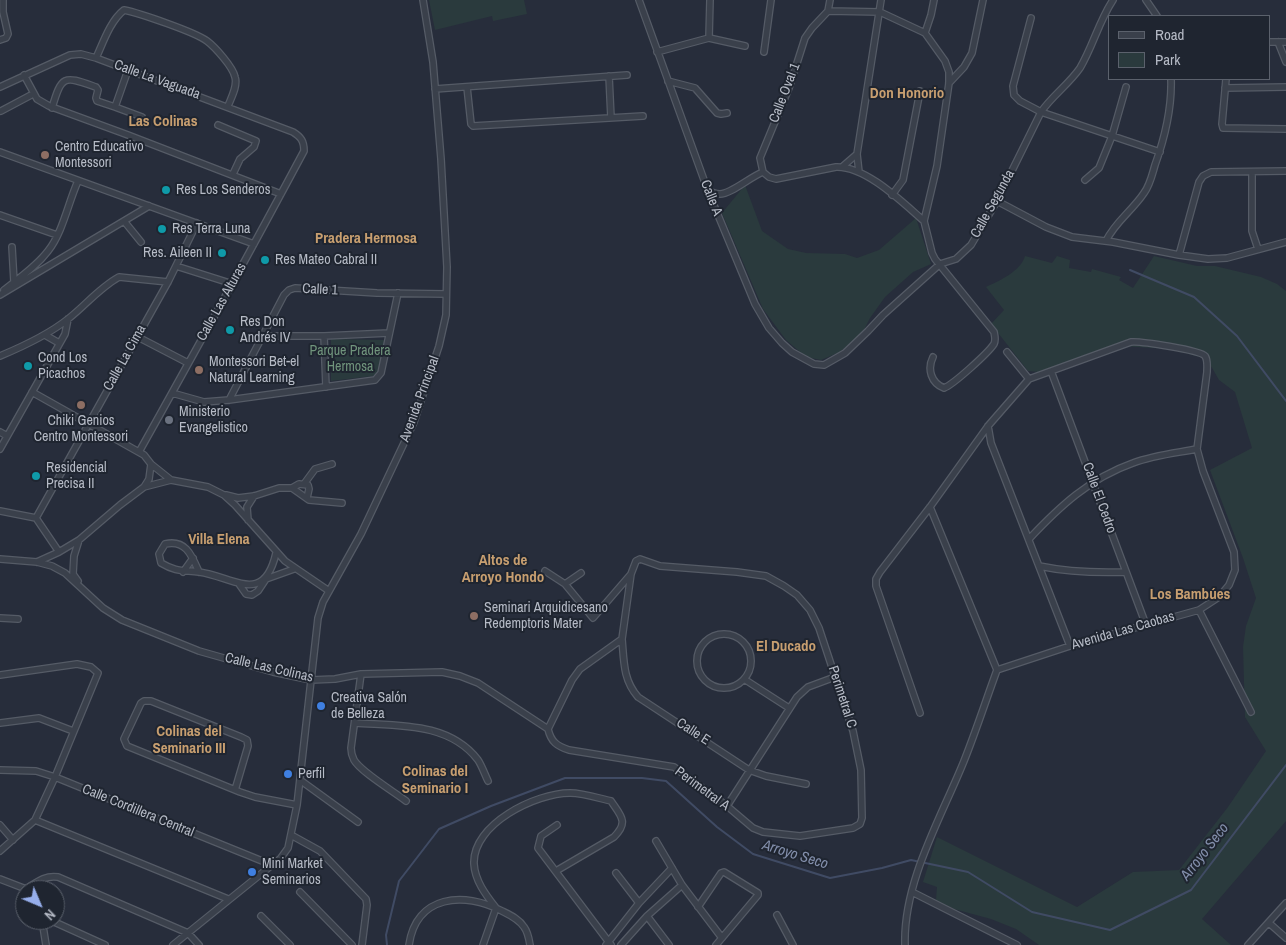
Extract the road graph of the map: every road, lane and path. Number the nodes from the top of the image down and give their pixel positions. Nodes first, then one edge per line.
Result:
1 (3, 0) edge
2 (423, 0) edge
3 (639, 0) edge
4 (710, 0) edge
5 (771, 0) edge
6 (830, 0) edge
7 (881, 0) edge
8 (934, 0) edge
9 (984, 0) edge
10 (1113, 0) edge
11 (1146, 0) edge
12 (828, 11) junction
13 (880, 12) junction
14 (1156, 15) edge
15 (1032, 18) dead end
16 (925, 33) junction
17 (709, 38) junction
18 (0, 40) edge
19 (1271, 42) edge
20 (1278, 42) junction
21 (1286, 42) edge
22 (745, 46) dead end
23 (657, 52) junction
24 (764, 52) dead end
25 (96, 58) junction
26 (1286, 62) edge
27 (128, 70) junction
28 (24, 75) junction
29 (627, 75) dead end
30 (609, 76) junction
31 (1172, 80) edge
32 (1226, 80) edge
33 (668, 82) junction
34 (949, 84) junction
35 (0, 87) edge
36 (467, 87) junction
37 (1126, 87) dead end
38 (1286, 87) edge
39 (1225, 88) junction
40 (435, 89) junction
41 (920, 91) dead end
42 (33, 94) junction
43 (228, 106) junction
44 (115, 107) junction
45 (52, 108) junction
46 (1, 111) edge
47 (1041, 112) junction
48 (727, 113) dead end
49 (643, 116) dead end
50 (142, 117) dead end
51 (611, 118) junction
52 (218, 125) dead end
53 (1286, 129) edge
54 (1112, 136) junction
55 (304, 151) joint
56 (0, 152) edge
57 (1160, 152) junction
58 (857, 154) junction
59 (842, 167) junction
60 (1286, 171) edge
61 (763, 172) junction
62 (859, 172) junction
63 (1252, 172) junction
64 (233, 174) junction
65 (1085, 180) dead end
66 (78, 181) junction
67 (708, 191) junction
68 (281, 194) junction
69 (892, 195) junction
70 (997, 201) junction
71 (149, 206) junction
72 (0, 215) edge
73 (124, 220) junction
74 (924, 221) junction
75 (197, 224) junction
76 (57, 235) junction
77 (1106, 241) junction
78 (141, 242) dead end
79 (1286, 242) edge
80 (254, 244) junction
81 (12, 247) dead end
82 (1258, 249) junction
83 (1179, 255) junction
84 (940, 264) junction
85 (176, 266) junction
86 (14, 282) junction
87 (168, 282) junction
88 (233, 284) junction
89 (0, 294) edge
90 (398, 294) junction
91 (446, 294) junction
92 (68, 319) junction
93 (389, 333) junction
94 (45, 335) junction
95 (136, 336) junction
96 (262, 336) junction
97 (324, 336) junction
98 (59, 344) junction
99 (1007, 352) dead end
100 (0, 356) edge
101 (933, 357) dead end
102 (188, 363) junction
103 (824, 365) joint
104 (1051, 371) junction
105 (1029, 379) junction
106 (326, 387) junction
107 (32, 392) junction
108 (172, 392) junction
109 (229, 400) junction
110 (88, 424) junction
111 (988, 426) junction
112 (0, 432) edge
113 (7, 436) junction
114 (977, 442) junction
115 (991, 443) junction
116 (0, 449) edge
117 (1197, 449) junction
118 (139, 452) junction
119 (151, 464) junction
120 (332, 464) dead end
121 (171, 480) junction
122 (1093, 482) junction
123 (304, 484) junction
124 (144, 487) junction
125 (292, 488) junction
126 (224, 495) junction
127 (254, 496) junction
128 (307, 498) junction
129 (342, 503) dead end
130 (930, 507) junction
131 (0, 511) edge
132 (36, 518) junction
133 (248, 520) junction
134 (1029, 539) junction
135 (79, 540) junction
136 (59, 552) junction
137 (276, 553) junction
138 (193, 558) junction
139 (0, 559) edge
140 (37, 562) junction
141 (1040, 566) junction
142 (294, 569) junction
143 (545, 571) dead end
144 (184, 572) junction
145 (199, 572) junction
146 (1126, 572) junction
147 (581, 573) dead end
148 (630, 574) junction
149 (266, 578) junction
150 (239, 584) junction
151 (565, 584) junction
152 (82, 586) junction
153 (329, 591) junction
154 (1198, 610) junction
155 (0, 618) edge
156 (18, 619) dead end
157 (1146, 625) junction
158 (622, 639) junction
159 (1070, 646) junction
160 (997, 670) junction
161 (361, 674) junction
162 (0, 675) edge
163 (835, 677) junction
164 (744, 679) junction
165 (311, 680) junction
166 (789, 708) junction
167 (1251, 712) dead end
168 (920, 713) dead end
169 (0, 723) edge
170 (355, 723) junction
171 (548, 730) junction
172 (73, 731) junction
173 (0, 770) edge
174 (749, 770) junction
175 (55, 777) junction
176 (300, 780) junction
177 (488, 781) dead end
178 (806, 784) dead end
179 (235, 790) junction
180 (406, 800) dead end
181 (297, 805) junction
182 (727, 806) junction
183 (35, 820) junction
184 (358, 822) dead end
185 (860, 824) joint
186 (0, 825) edge
187 (558, 825) dead end
188 (292, 835) junction
189 (13, 840) junction
190 (656, 840) dead end
191 (0, 851) edge
192 (272, 865) junction
193 (672, 868) junction
194 (556, 871) junction
195 (616, 873) dead end
196 (0, 879) edge
197 (39, 880) edge
198 (63, 880) edge
199 (65, 881) edge
200 (15, 885) edge
201 (682, 885) junction
202 (300, 892) dead end
203 (912, 892) junction
204 (228, 899) junction
205 (639, 903) junction
206 (1286, 903) edge
207 (698, 907) junction
208 (496, 908) junction
209 (777, 915) dead end
210 (261, 916) dead end
211 (647, 916) junction
212 (1269, 923) junction
213 (65, 927) edge
214 (44, 930) edge
215 (188, 933) junction
216 (722, 938) junction
217 (1286, 938) edge
218 (609, 944) edge
219 (46, 945) edge
220 (104, 945) edge
221 (173, 945) edge
222 (199, 945) edge
223 (290, 945) edge
224 (352, 945) edge
225 (362, 945) edge
226 (409, 945) edge
227 (483, 945) edge
228 (530, 945) edge
229 (621, 945) edge
230 (669, 945) edge
231 (716, 945) edge
232 (793, 945) edge
233 (905, 945) edge
234 (1017, 945) edge
235 (1248, 945) edge

1 - 18 street
2 - 40 street, Avenida Principal
3 - 23 street, Calle A
4 - 17 street
5 - 24 street
6 - 12 street
7 - 13 street
8 - 16 street
9 - 34 street
10 - 47 street, Calle Segunda
11 - 14 street
12 - 13 street
12 - 61 street, Calle Oval 1
13 - 16 street
13 - 58 street
15 - 47 street
16 - 34 street
17 - 22 street
17 - 23 street
19 - 20 street
20 - 21 street
20 - 26 street
23 - 33 street, Calle A
25 - 27 street, Calle La Vaguada
25 - 28 street, Calle La Vaguada
25 - 43 street
27 - 43 street, Calle La Vaguada
27 - 44 street
28 - 35 street, Calle La Vaguada
28 - 42 street
29 - 30 street
30 - 36 street
30 - 51 street
31 - 57 street
32 - 39 street
33 - 48 street
33 - 67 street, Calle A
34 - 74 street
36 - 40 street
36 - 51 street
37 - 54 street
38 - 39 street
39 - 53 street
40 - 91 street, Avenida Principal
41 - 69 street
42 - 45 street
42 - 46 street
43 - 55 street, Calle La Vaguada
44 - 45 street
44 - 50 street
45 - 64 street
47 - 54 street
47 - 70 street, Calle Segunda
49 - 51 street
52 - 64 street
54 - 57 street
54 - 65 street
55 - 68 street, Calle Las Alturas
56 - 66 street
57 - 77 street
58 - 59 street
58 - 62 street
59 - 61 street
59 - 62 street
60 - 63 street
61 - 67 street
62 - 69 street
63 - 82 street
63 - 83 street
64 - 68 street
66 - 71 street
66 - 76 street
67 - 103 street, Calle A
68 - 80 street, Calle Las Alturas
69 - 74 street
70 - 77 street
70 - 84 street, Calle Segunda
71 - 73 street
71 - 75 street
72 - 76 street
73 - 78 street
73 - 89 street
74 - 84 street
75 - 80 street
75 - 85 street, Calle La Cima
76 - 86 street
77 - 83 street
79 - 82 street
80 - 88 street, Calle Las Alturas
81 - 86 street
82 - 83 street
84 - 101 street
84 - 103 street, Calle Segunda
85 - 87 street, Calle La Cima
85 - 88 street
86 - 89 street
87 - 92 street
87 - 95 street, Calle La Cima
88 - 102 street, Calle Las Alturas
90 - 91 street, Calle 1
90 - 93 street
90 - 96 street, Calle 1
91 - 153 street, Avenida Principal
92 - 94 street
92 - 98 street
93 - 97 street
93 - 106 street
94 - 98 street
94 - 100 street
95 - 102 street
95 - 110 street, Calle La Cima
96 - 97 street
96 - 109 street, Calle 1
97 - 106 street
98 - 107 street
99 - 105 street
102 - 108 street, Calle Las Alturas
104 - 105 street, Avenida Las Caobas
104 - 117 street, Avenida Las Caobas
104 - 122 street, Calle El Cedro
105 - 111 street, Avenida Las Caobas
106 - 109 street
107 - 110 street
107 - 113 street
108 - 109 street
108 - 118 street, Calle Las Alturas
110 - 118 street
110 - 132 street, Calle La Cima
111 - 114 street, Avenida Las Caobas
111 - 115 street
112 - 113 street
113 - 116 street
114 - 115 street
114 - 130 street, Avenida Las Caobas
115 - 134 street
117 - 122 street
117 - 154 street, Avenida Las Caobas
118 - 119 street
119 - 121 street
119 - 124 street
120 - 123 street
121 - 124 street
121 - 126 street
122 - 134 street
122 - 146 street, Calle El Cedro
123 - 125 street
123 - 128 street
124 - 135 street
125 - 127 street
125 - 128 street
126 - 127 street
126 - 133 street
127 - 133 street
128 - 129 street
130 - 160 street
130 - 168 street, Avenida Las Caobas
131 - 132 street
132 - 136 street
133 - 137 street
134 - 141 street
135 - 136 street
135 - 152 street
136 - 140 street
137 - 142 street
137 - 149 street
138 - 144 street
138 - 144 street
138 - 145 street
139 - 140 street, Calle Las Colinas
140 - 152 street, Calle Las Colinas
141 - 146 street
141 - 159 street
142 - 149 street
142 - 153 street
143 - 151 street
144 - 145 street
145 - 150 street
146 - 157 street, Calle El Cedro
147 - 151 street
148 - 151 street
148 - 158 street, Calle E
148 - 163 street, Perimetral C
149 - 150 street
149 - 150 street
152 - 165 street, Calle Las Colinas
153 - 165 street, Avenida Principal
154 - 157 street, Avenida Las Caobas
154 - 167 street
155 - 156 street
157 - 159 street, Avenida Las Caobas
158 - 171 street
158 - 174 street, Calle E
159 - 160 street, Avenida Las Caobas
160 - 203 street
161 - 165 street, Calle Las Colinas
161 - 170 street
161 - 171 street, Calle Las Colinas
162 - 172 street
163 - 166 street
163 - 185 street, Perimetral C
164 - 164 street
164 - 166 street
165 - 176 street, Avenida Principal
166 - 174 street
169 - 172 street
170 - 177 street
170 - 180 street
171 - 182 street, Perimetral A
172 - 175 street
173 - 175 street, Calle Cordillera Central
174 - 178 street, Calle E
174 - 182 street
175 - 183 street
175 - 192 street, Calle Cordillera Central
176 - 181 street, Avenida Principal
176 - 184 street
179 - 179 street
179 - 181 street
181 - 188 street, Avenida Principal
182 - 185 street, Perimetral A
183 - 189 street
183 - 204 street
186 - 189 street
187 - 194 street
188 - 192 street, Avenida Principal
188 - 225 street
189 - 191 street
190 - 193 street
192 - 204 street, Avenida Principal
193 - 201 street
193 - 205 street
194 - 208 street
194 - 218 street
195 - 205 street
196 - 200 street
197 - 198 street
199 - 215 street
201 - 207 street
201 - 211 street
202 - 224 street
203 - 233 street
203 - 234 street
204 - 215 street, Avenida Principal
205 - 218 street
206 - 212 street
207 - 216 street
207 - 216 street
208 - 226 street
208 - 227 street
208 - 228 street
209 - 232 street
210 - 223 street
211 - 229 street
211 - 230 street
212 - 217 street
212 - 235 street
213 - 220 street
214 - 219 street
215 - 221 street, Avenida Principal
215 - 222 street
216 - 231 street

